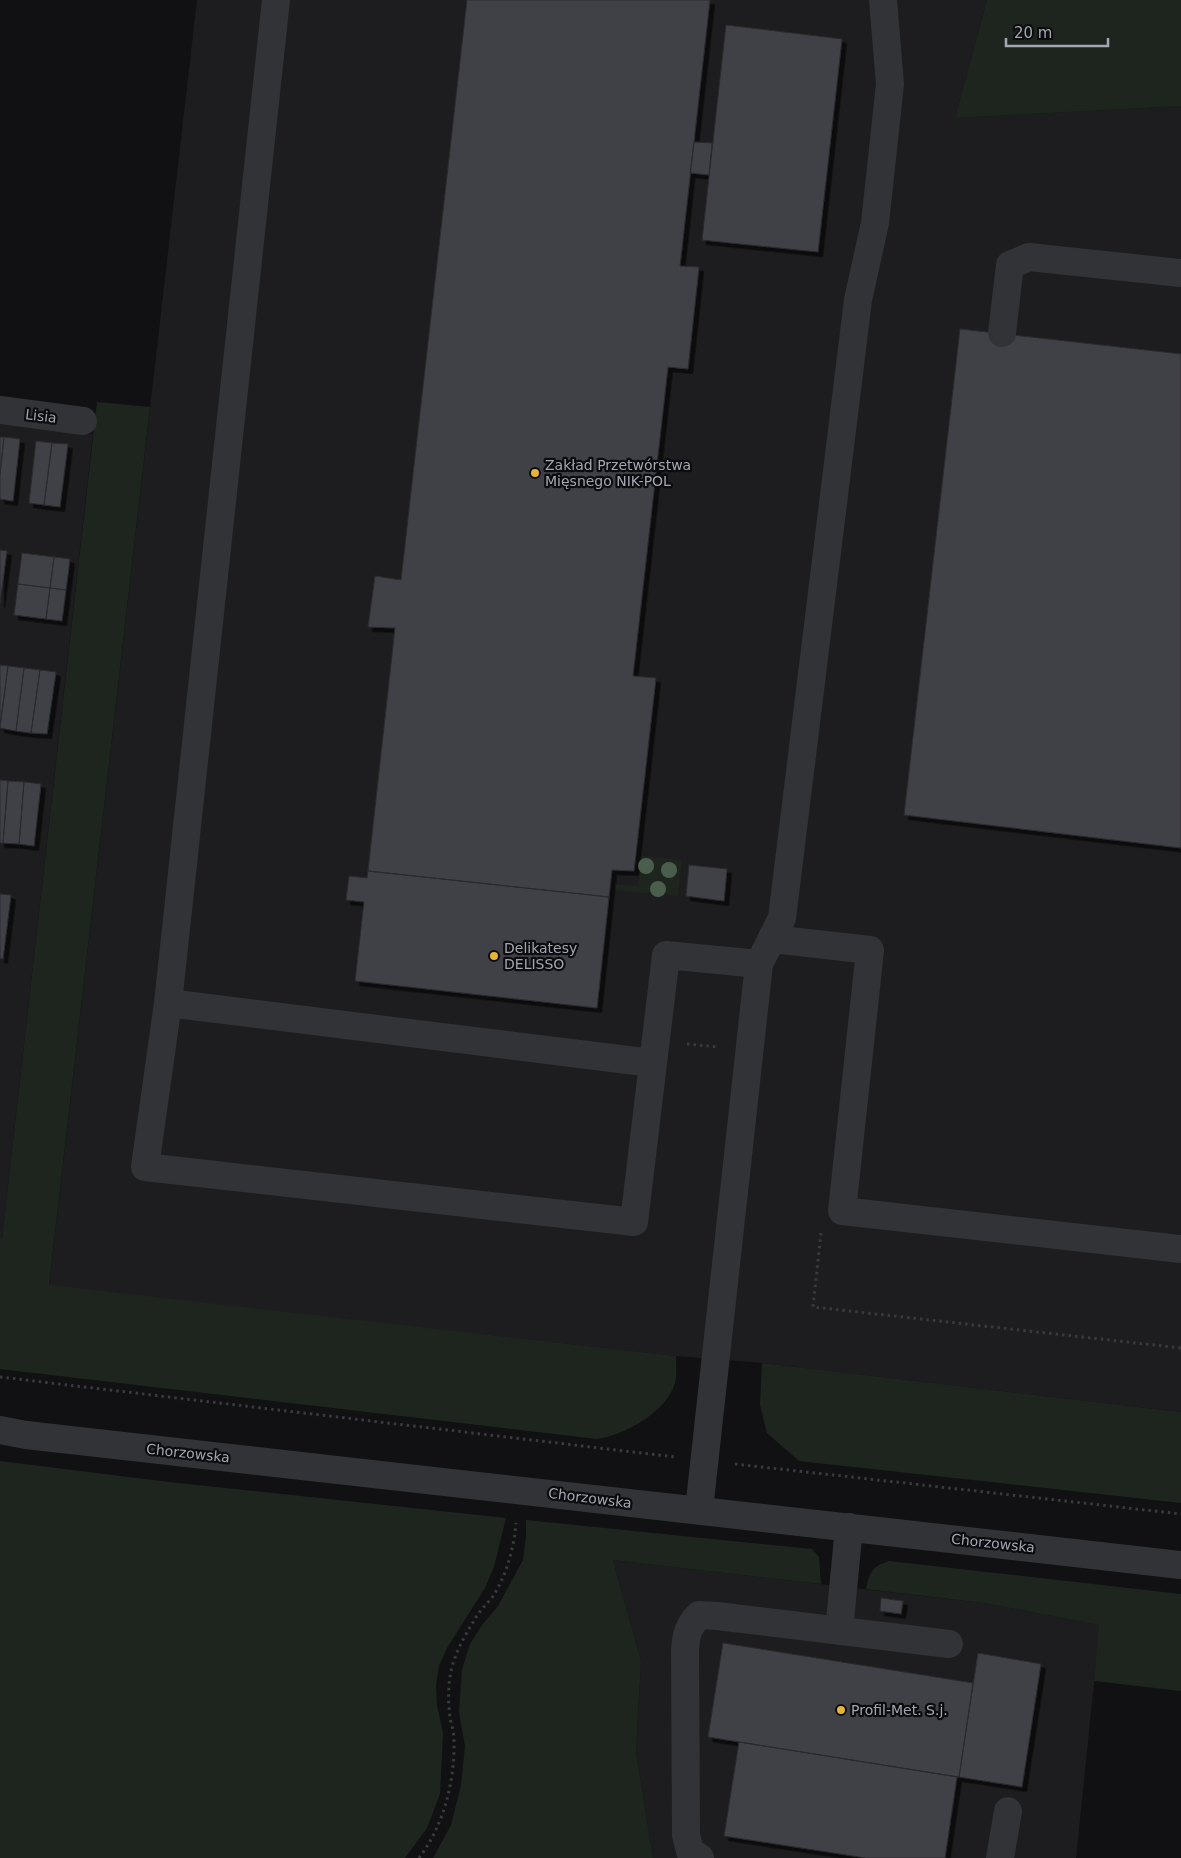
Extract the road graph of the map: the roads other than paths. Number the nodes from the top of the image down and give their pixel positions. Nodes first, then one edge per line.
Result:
1 (276, 0) edge
2 (883, 0) edge
3 (1181, 273) edge
4 (1002, 333) dead end
5 (0, 410) edge
6 (83, 421) dead end
7 (772, 939) junction
8 (759, 964) junction
9 (168, 1003) junction
10 (653, 1052) junction
11 (1181, 1249) edge
12 (0, 1430) edge
13 (698, 1510) junction
14 (849, 1527) junction
15 (1181, 1565) edge
16 (838, 1631) junction
17 (949, 1644) dead end
18 (1008, 1811) dead end
19 (700, 1858) edge
20 (1000, 1858) edge

1 - 9 street
2 - 7 street
3 - 4 street
5 - 6 street, Lisia
7 - 8 street
7 - 11 street
8 - 10 street
8 - 13 street
9 - 10 street
9 - 10 street
12 - 13 street, Chorzowska
13 - 14 street, Chorzowska
14 - 15 street, Chorzowska
14 - 16 street
16 - 17 street
16 - 19 street
18 - 20 street

